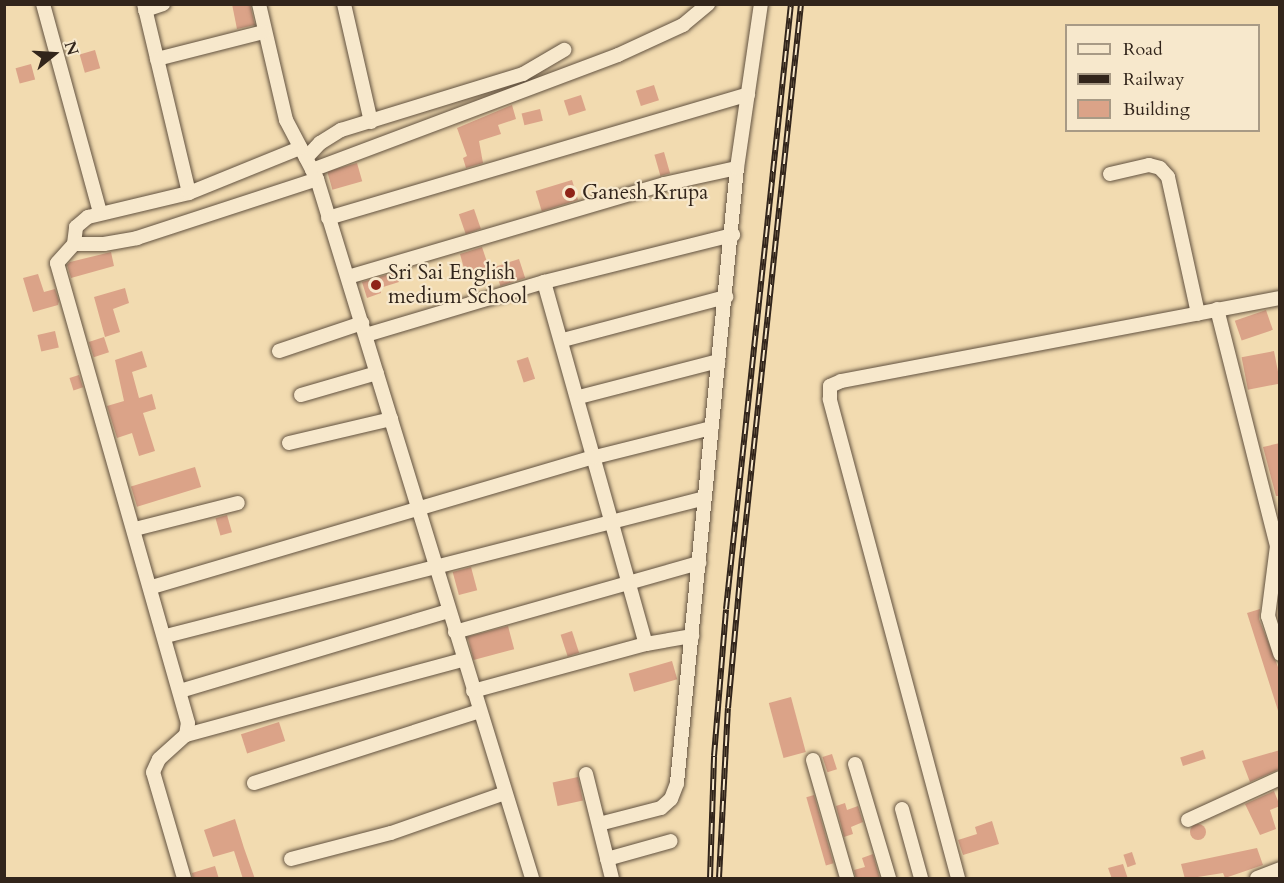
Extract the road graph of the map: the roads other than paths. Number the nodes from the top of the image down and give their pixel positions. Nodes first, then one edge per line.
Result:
1 (43, 4) edge
2 (163, 4) edge
3 (259, 4) edge
4 (344, 4) edge
5 (708, 4) edge
6 (761, 4) edge
7 (144, 7) edge
8 (264, 32) junction
9 (564, 50) dead end
10 (157, 59) junction
11 (748, 94) junction
12 (371, 122) junction
13 (309, 164) junction
14 (737, 168) junction
15 (1110, 174) dead end
16 (189, 193) junction
17 (100, 212) junction
18 (328, 218) junction
19 (733, 235) junction
20 (74, 244) junction
21 (348, 277) junction
22 (544, 282) junction
23 (726, 297) junction
24 (1280, 298) edge
25 (1217, 309) junction
26 (1198, 314) junction
27 (364, 329) junction
28 (563, 340) junction
29 (279, 351) dead end
30 (718, 362) junction
31 (377, 373) junction
32 (301, 395) dead end
33 (579, 397) junction
34 (391, 419) junction
35 (711, 428) junction
36 (289, 443) dead end
37 (596, 457) junction
38 (705, 498) junction
39 (238, 503) dead end
40 (418, 510) junction
41 (614, 521) junction
42 (135, 529) junction
43 (699, 563) junction
44 (434, 568) junction
45 (630, 582) junction
46 (152, 587) junction
47 (448, 611) junction
48 (454, 632) junction
49 (166, 636) junction
50 (692, 636) junction
51 (646, 644) junction
52 (1280, 654) edge
53 (463, 660) junction
54 (473, 691) junction
55 (180, 692) junction
56 (479, 711) junction
57 (186, 735) junction
58 (813, 760) dead end
59 (855, 764) dead end
60 (586, 774) dead end
61 (1280, 778) edge
62 (254, 783) dead end
63 (505, 793) junction
64 (902, 809) dead end
65 (1188, 820) dead end
66 (599, 824) junction
67 (671, 841) dead end
68 (291, 859) dead end
69 (607, 859) junction
70 (1280, 869) edge
71 (184, 879) edge
72 (532, 879) edge
73 (612, 879) edge
74 (847, 879) edge
75 (889, 879) edge
76 (921, 879) edge
77 (958, 879) edge
78 (1257, 879) edge

1 - 17 street
2 - 7 street
3 - 8 street
4 - 12 street
5 - 13 street
6 - 11 street
7 - 10 street
8 - 10 street
8 - 13 street
9 - 12 street
10 - 16 street
11 - 14 street
11 - 18 street
12 - 13 street
13 - 16 street
13 - 18 street
13 - 20 street
14 - 19 street
14 - 21 street
15 - 26 street
16 - 17 street
17 - 20 street
18 - 21 street
19 - 22 street
19 - 23 street
20 - 42 street
21 - 27 street
22 - 27 street
22 - 28 street
23 - 28 street
23 - 30 street
24 - 25 street
25 - 26 street
25 - 52 street
26 - 77 street
27 - 29 street
27 - 31 street
28 - 33 street
30 - 33 street
30 - 35 street
31 - 32 street
31 - 34 street
33 - 37 street
34 - 36 street
34 - 40 street
35 - 37 street
35 - 38 street
37 - 40 street
37 - 41 street
38 - 41 street
38 - 43 street
39 - 42 street
40 - 44 street
40 - 46 street
41 - 44 street
41 - 45 street
42 - 46 street
43 - 45 street
43 - 50 street
44 - 47 street
44 - 49 street
45 - 48 street
45 - 51 street
46 - 49 street
47 - 48 street
47 - 55 street
48 - 53 street
49 - 55 street
50 - 51 street
50 - 66 street
51 - 54 street
53 - 54 street
53 - 57 street
54 - 56 street
55 - 57 street
56 - 62 street
56 - 63 street
57 - 71 street
58 - 74 street
59 - 75 street
60 - 66 street
61 - 65 street
63 - 68 street
63 - 72 street
64 - 76 street
66 - 69 street
67 - 69 street
69 - 73 street
70 - 78 street

